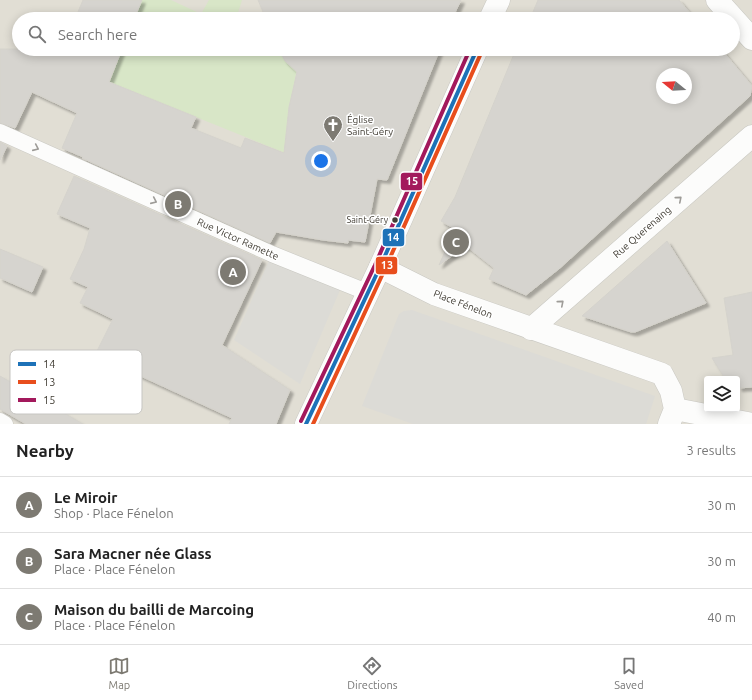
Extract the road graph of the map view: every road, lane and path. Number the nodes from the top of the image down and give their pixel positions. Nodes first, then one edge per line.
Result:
1 (499, 0) edge
2 (717, 0) edge
3 (493, 12) edge
4 (728, 12) edge
5 (740, 25) edge
6 (752, 38) edge
7 (474, 56) edge
8 (0, 132) edge
9 (752, 136) edge
10 (380, 268) junction
11 (368, 292) junction
12 (532, 329) junction
13 (672, 416) edge
14 (0, 421) edge
15 (6, 424) edge
16 (306, 424) edge
17 (752, 424) edge

1 - 3 street
2 - 4 street
5 - 6 street
7 - 10 street
8 -> 11 lane, Rue Victor Ramette
12 -> 9 street, Rue Querenaing
10 - 11 street
10 - 12 street, Place Fénelon
11 - 16 street
12 - 13 street, Place Fénelon
13 - 17 street
14 - 15 lane

